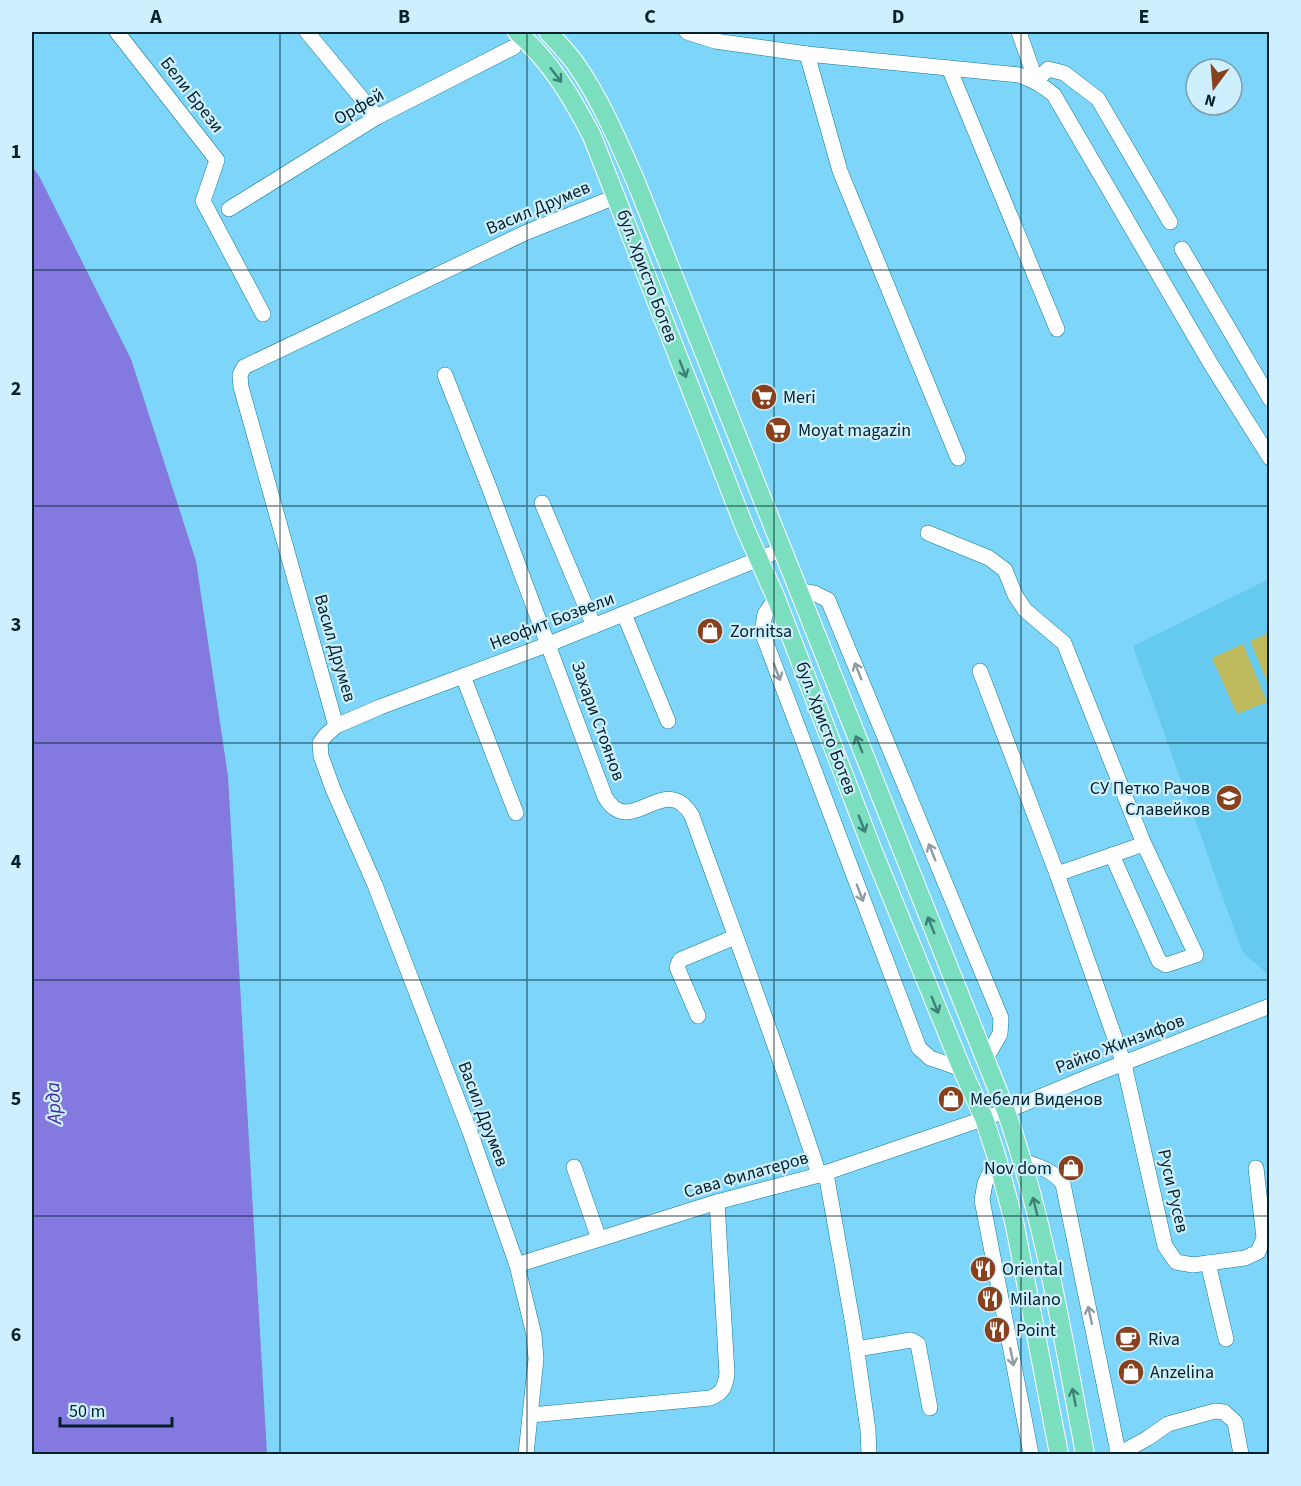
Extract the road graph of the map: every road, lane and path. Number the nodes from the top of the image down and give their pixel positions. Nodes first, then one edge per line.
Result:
1 (117, 32) edge
2 (307, 32) edge
3 (548, 32) edge
4 (687, 32) edge
5 (1018, 32) edge
6 (515, 39) edge
7 (807, 54) junction
8 (949, 68) junction
9 (1041, 85) junction
10 (377, 117) junction
11 (615, 197) junction
12 (228, 209) dead end
13 (1170, 222) dead end
14 (1182, 249) dead end
15 (263, 314) dead end
16 (1057, 329) dead end
17 (445, 375) dead end
18 (1269, 399) edge
19 (958, 458) dead end
20 (1269, 458) edge
21 (542, 503) dead end
22 (928, 533) dead end
23 (781, 550) junction
24 (758, 559) junction
25 (798, 590) junction
26 (776, 598) junction
27 (624, 614) junction
28 (594, 626) junction
29 (549, 644) junction
30 (980, 671) dead end
31 (463, 676) junction
32 (668, 721) dead end
33 (336, 726) junction
34 (516, 813) dead end
35 (1144, 844) junction
36 (1112, 855) junction
37 (1057, 874) junction
38 (735, 937) junction
39 (1269, 1006) edge
40 (698, 1016) dead end
41 (985, 1060) junction
42 (1124, 1064) junction
43 (962, 1069) junction
44 (1006, 1111) junction
45 (984, 1118) junction
46 (997, 1158) junction
47 (1023, 1161) junction
48 (574, 1167) dead end
49 (1256, 1168) dead end
50 (823, 1174) junction
51 (717, 1202) junction
52 (599, 1239) junction
53 (1208, 1263) junction
54 (517, 1265) junction
55 (1226, 1339) dead end
56 (857, 1349) junction
57 (930, 1408) dead end
58 (531, 1415) junction
59 (526, 1455) edge
60 (868, 1455) edge
61 (1031, 1455) edge
62 (1059, 1455) edge
63 (1085, 1455) edge
64 (1118, 1455) edge
65 (1241, 1455) edge

1 - 15 street, Бели Брези
2 - 10 street
3 - 23 main road, бул. Христо Ботев
4 - 7 street
5 - 9 street
6 - 10 street, Орфей
6 -> 11 main road, бул. Христо Ботев
7 - 8 street
7 - 19 street
8 - 9 street
8 - 16 street
9 - 13 street
9 - 20 street
10 - 12 street, Орфей
11 -> 24 main road, бул. Христо Ботев
11 - 33 street, Васил Друмев
14 - 18 street
17 - 29 street, Захари Стоянов
21 - 28 street
22 - 35 street
23 - 24 street, Неофит Бозвели
23 - 25 main road, бул. Христо Ботев
24 - 26 main road, бул. Христо Ботев
24 - 27 street, Неофит Бозвели
41 -> 25 main road, бул. Христо Ботев
41 -> 25 street
26 -> 43 main road, бул. Христо Ботев
26 -> 43 street
27 - 28 street, Неофит Бозвели
27 - 32 street
28 - 29 street, Неофит Бозвели
29 - 31 street, Неофит Бозвели
29 - 38 street, Захари Стоянов
30 - 37 street
31 - 33 street, Неофит Бозвели
31 - 34 street
33 - 54 street, Васил Друмев
35 - 36 street
35 - 36 street
36 - 37 street
37 - 42 street
38 - 40 street
38 - 50 street, Захари Стоянов
39 - 42 street, Райко Жинзифов
41 - 44 main road, бул. Христо Ботев
42 - 44 street, Райко Жинзифов
42 - 53 street, Руси Русев
43 - 45 main road, бул. Христо Ботев
44 - 45 street, Райко Жинзифов
44 - 47 main road, бул. Христо Ботев
45 - 46 main road, бул. Христо Ботев
45 - 50 street, Сава Филатеров
46 -> 61 street
46 - 62 main road, бул. Христо Ботев
63 -> 47 main road, бул. Христо Ботев
64 -> 47 street
48 - 52 street
49 - 53 street, Руси Русев
50 - 51 street, Сава Филатеров
50 - 56 street, Захари Стоянов
51 - 52 street, Сава Филатеров
51 - 58 street
52 - 54 street, Сава Филатеров
53 - 55 street
54 - 58 street, Васил Друмев
56 - 57 street
56 - 60 street, Захари Стоянов
58 - 59 street, Васил Друмев
64 - 65 street

